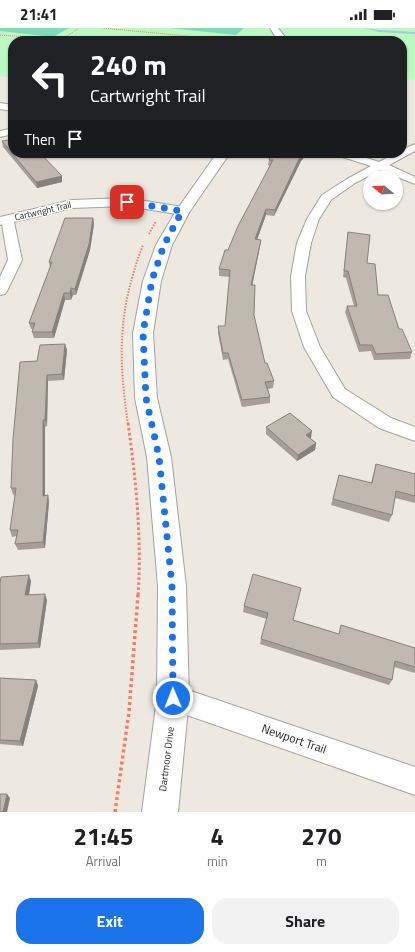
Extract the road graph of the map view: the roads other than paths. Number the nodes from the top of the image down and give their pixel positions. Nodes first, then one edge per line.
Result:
1 (220, 158) edge
2 (356, 158) edge
3 (395, 158) edge
4 (381, 166) junction
5 (415, 182) edge
6 (182, 211) junction
7 (4, 221) edge
8 (0, 291) edge
9 (415, 434) edge
10 (173, 698) junction
11 (415, 781) edge
12 (160, 812) edge

1 - 6 street, Dartmoor Drive
2 - 4 street
3 - 4 street
4 - 5 street
4 - 9 street
6 - 7 street, Cartwright Trail
6 - 10 street, Dartmoor Drive
7 - 8 street
10 - 11 street, Newport Trail
10 - 12 street, Dartmoor Drive

